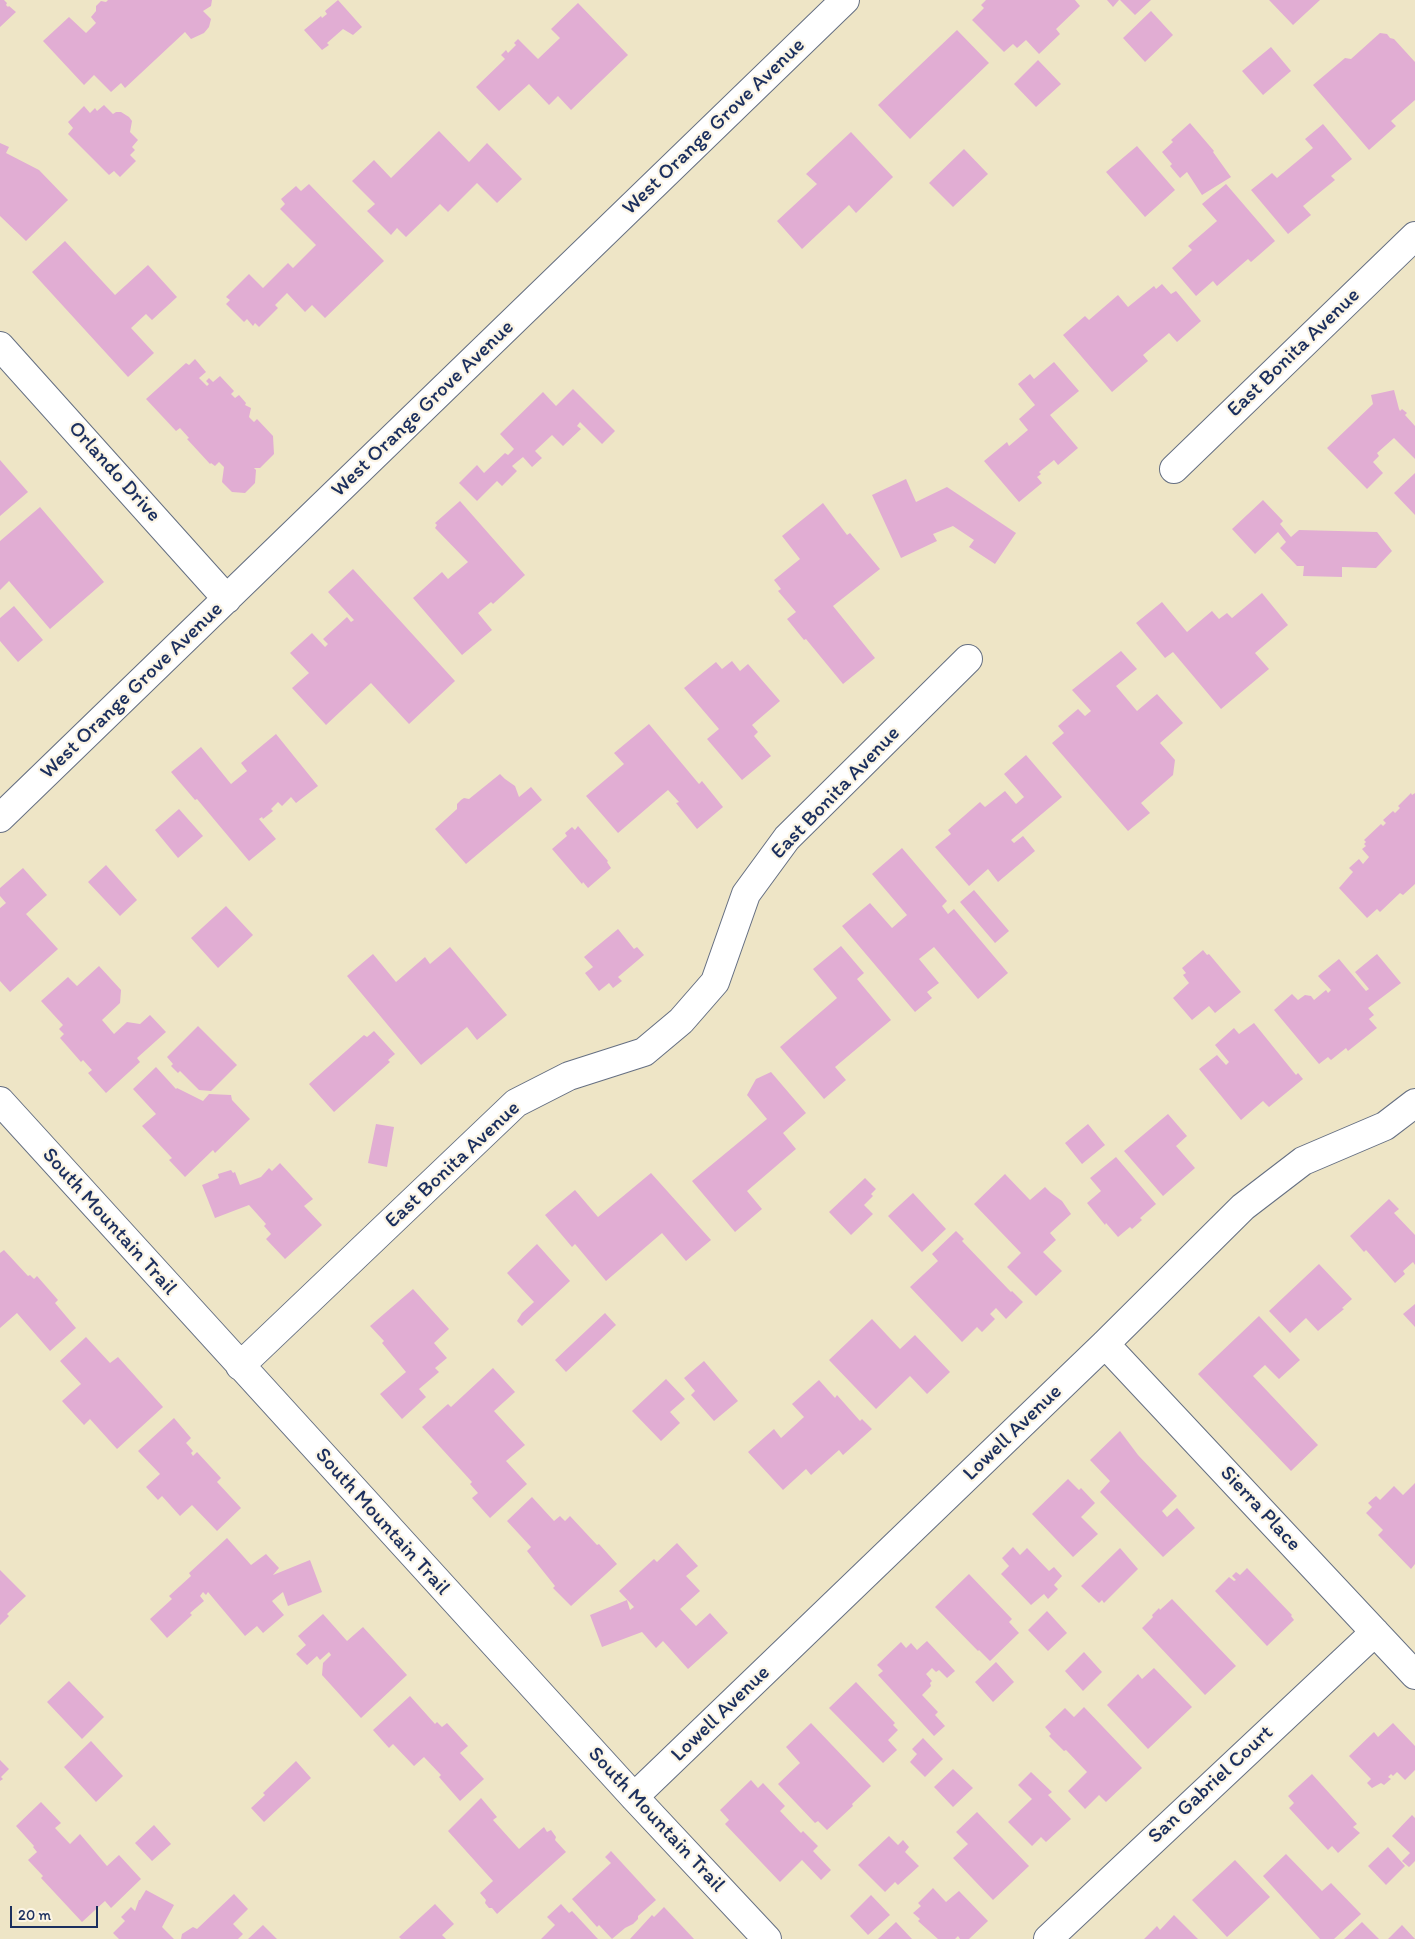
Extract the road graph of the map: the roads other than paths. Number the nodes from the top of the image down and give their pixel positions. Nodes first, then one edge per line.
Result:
1 (846, 0) edge
2 (1415, 236) edge
3 (0, 346) edge
4 (1174, 469) dead end
5 (227, 598) junction
6 (968, 659) dead end
7 (0, 818) edge
8 (0, 1101) edge
9 (1415, 1103) edge
10 (1104, 1344) junction
11 (240, 1366) junction
12 (1375, 1632) junction
13 (1415, 1675) edge
14 (634, 1797) junction
15 (767, 1939) edge
16 (1048, 1939) edge

1 - 5 street, West Orange Grove Avenue
2 - 4 street, East Bonita Avenue
3 - 5 street, Orlando Drive
5 - 7 street, West Orange Grove Avenue
6 - 11 street, East Bonita Avenue
8 - 11 street, South Mountain Trail
9 - 10 street, Lowell Avenue
10 - 12 street, Sierra Place
10 - 14 street, Lowell Avenue
11 - 14 street, South Mountain Trail
12 - 13 street, Sierra Place
12 - 16 street, San Gabriel Court
14 - 15 street, South Mountain Trail

